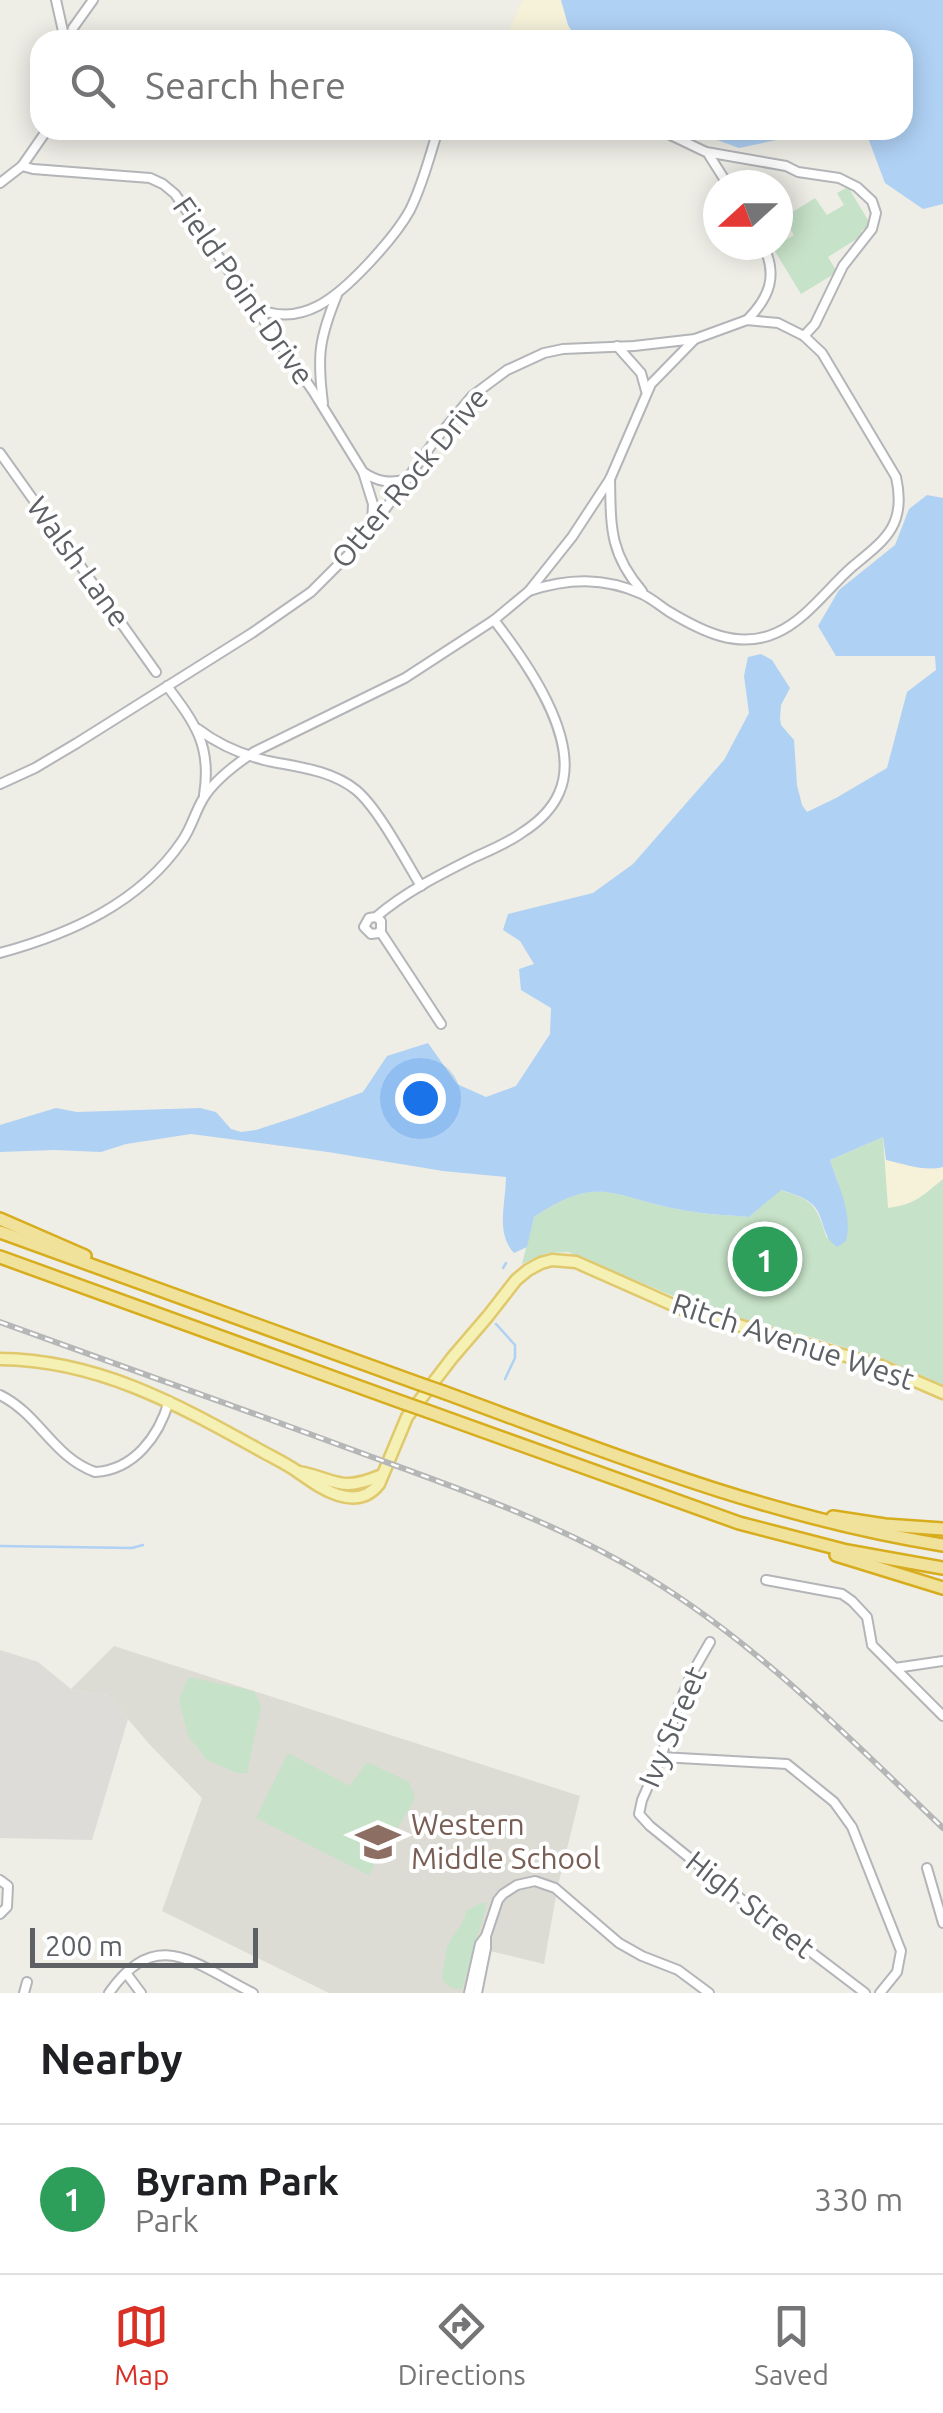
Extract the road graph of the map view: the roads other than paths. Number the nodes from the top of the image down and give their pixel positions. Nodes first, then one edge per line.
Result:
1 (56, 0) edge
2 (93, 0) edge
3 (64, 30) edge
4 (72, 30) edge
5 (39, 140) edge
6 (435, 140) edge
7 (681, 140) edge
8 (706, 152) junction
9 (22, 166) junction
10 (720, 170) edge
11 (0, 183) edge
12 (770, 260) edge
13 (337, 296) junction
14 (254, 306) junction
15 (748, 320) junction
16 (804, 336) junction
17 (695, 339) junction
18 (616, 346) junction
19 (646, 394) junction
20 (323, 407) junction
21 (0, 454) edge
22 (363, 472) junction
23 (610, 479) junction
24 (406, 480) junction
25 (372, 528) junction
26 (529, 591) junction
27 (645, 595) junction
28 (494, 620) junction
29 (156, 672) dead end
30 (167, 686) junction
31 (198, 729) junction
32 (250, 755) junction
33 (0, 784) edge
34 (203, 798) junction
35 (421, 886) junction
36 (376, 917) junction
37 (380, 931) junction
38 (0, 953) edge
39 (441, 1024) dead end
40 (0, 1219) edge
41 (0, 1232) edge
42 (0, 1257) edge
43 (142, 1284) junction
44 (0, 1359) edge
45 (943, 1393) edge
46 (0, 1395) edge
47 (169, 1401) junction
48 (769, 1508) junction
49 (943, 1529) edge
50 (766, 1531) junction
51 (943, 1545) edge
52 (943, 1568) edge
53 (766, 1580) dead end
54 (943, 1588) edge
55 (710, 1642) dead end
56 (943, 1661) edge
57 (895, 1668) junction
58 (943, 1716) edge
59 (661, 1758) junction
60 (639, 1814) joint
61 (926, 1868) dead end
62 (0, 1880) edge
63 (0, 1914) edge
64 (943, 1923) edge
65 (486, 1936) junction
66 (126, 1973) junction
67 (27, 1982) dead end
68 (24, 1993) edge
69 (109, 1993) edge
70 (141, 1993) edge
71 (252, 1993) edge
72 (469, 1993) edge
73 (477, 1993) edge
74 (709, 1993) edge
75 (864, 1993) edge
76 (880, 1993) edge

1 - 3 street
2 - 4 street
5 - 9 street
6 - 13 street
7 - 8 street
8 - 10 street
8 - 16 street
9 - 11 street
9 - 14 street, Field Point Drive
12 - 15 street
13 - 14 street
13 - 20 street
14 - 20 street, Field Point Drive
15 - 16 street
15 - 17 street
16 - 27 street
17 - 18 street, Otter Rock Drive
17 - 19 street
18 - 19 street
18 - 24 street, Otter Rock Drive
19 - 23 street
20 - 22 street, Field Point Drive
21 - 29 street, Walsh Lane
22 - 24 street
22 - 25 street, Field Point Drive
23 - 26 street
23 - 27 street
24 - 25 street, Otter Rock Drive
25 - 30 street, Otter Rock Drive
26 - 27 street
26 - 28 street
28 - 32 street
28 - 35 street
30 - 31 street
30 - 33 street, Otter Rock Drive
31 - 32 street
31 - 34 street
32 - 34 street
32 - 35 street
34 - 38 street
35 - 36 street
36 - 37 street
36 - 37 street
37 - 39 street
40 - 43 highway
41 - 43 highway
42 - 50 highway, bridge
43 - 48 highway, bridge
44 - 47 main road
45 - 47 main road, Ritch Avenue West
46 - 47 street
48 - 49 highway
48 - 51 highway
50 - 52 highway
50 - 54 highway
53 - 57 street
55 - 59 street, Ivy Street
56 - 57 street
57 - 58 street
59 - 60 street, Ivy Street
59 - 76 street
60 - 75 street, High Street
61 - 64 street
62 - 63 street
65 - 72 street
65 - 73 street
65 - 74 street
66 - 69 street
66 - 70 street
66 - 71 street
67 - 68 street

